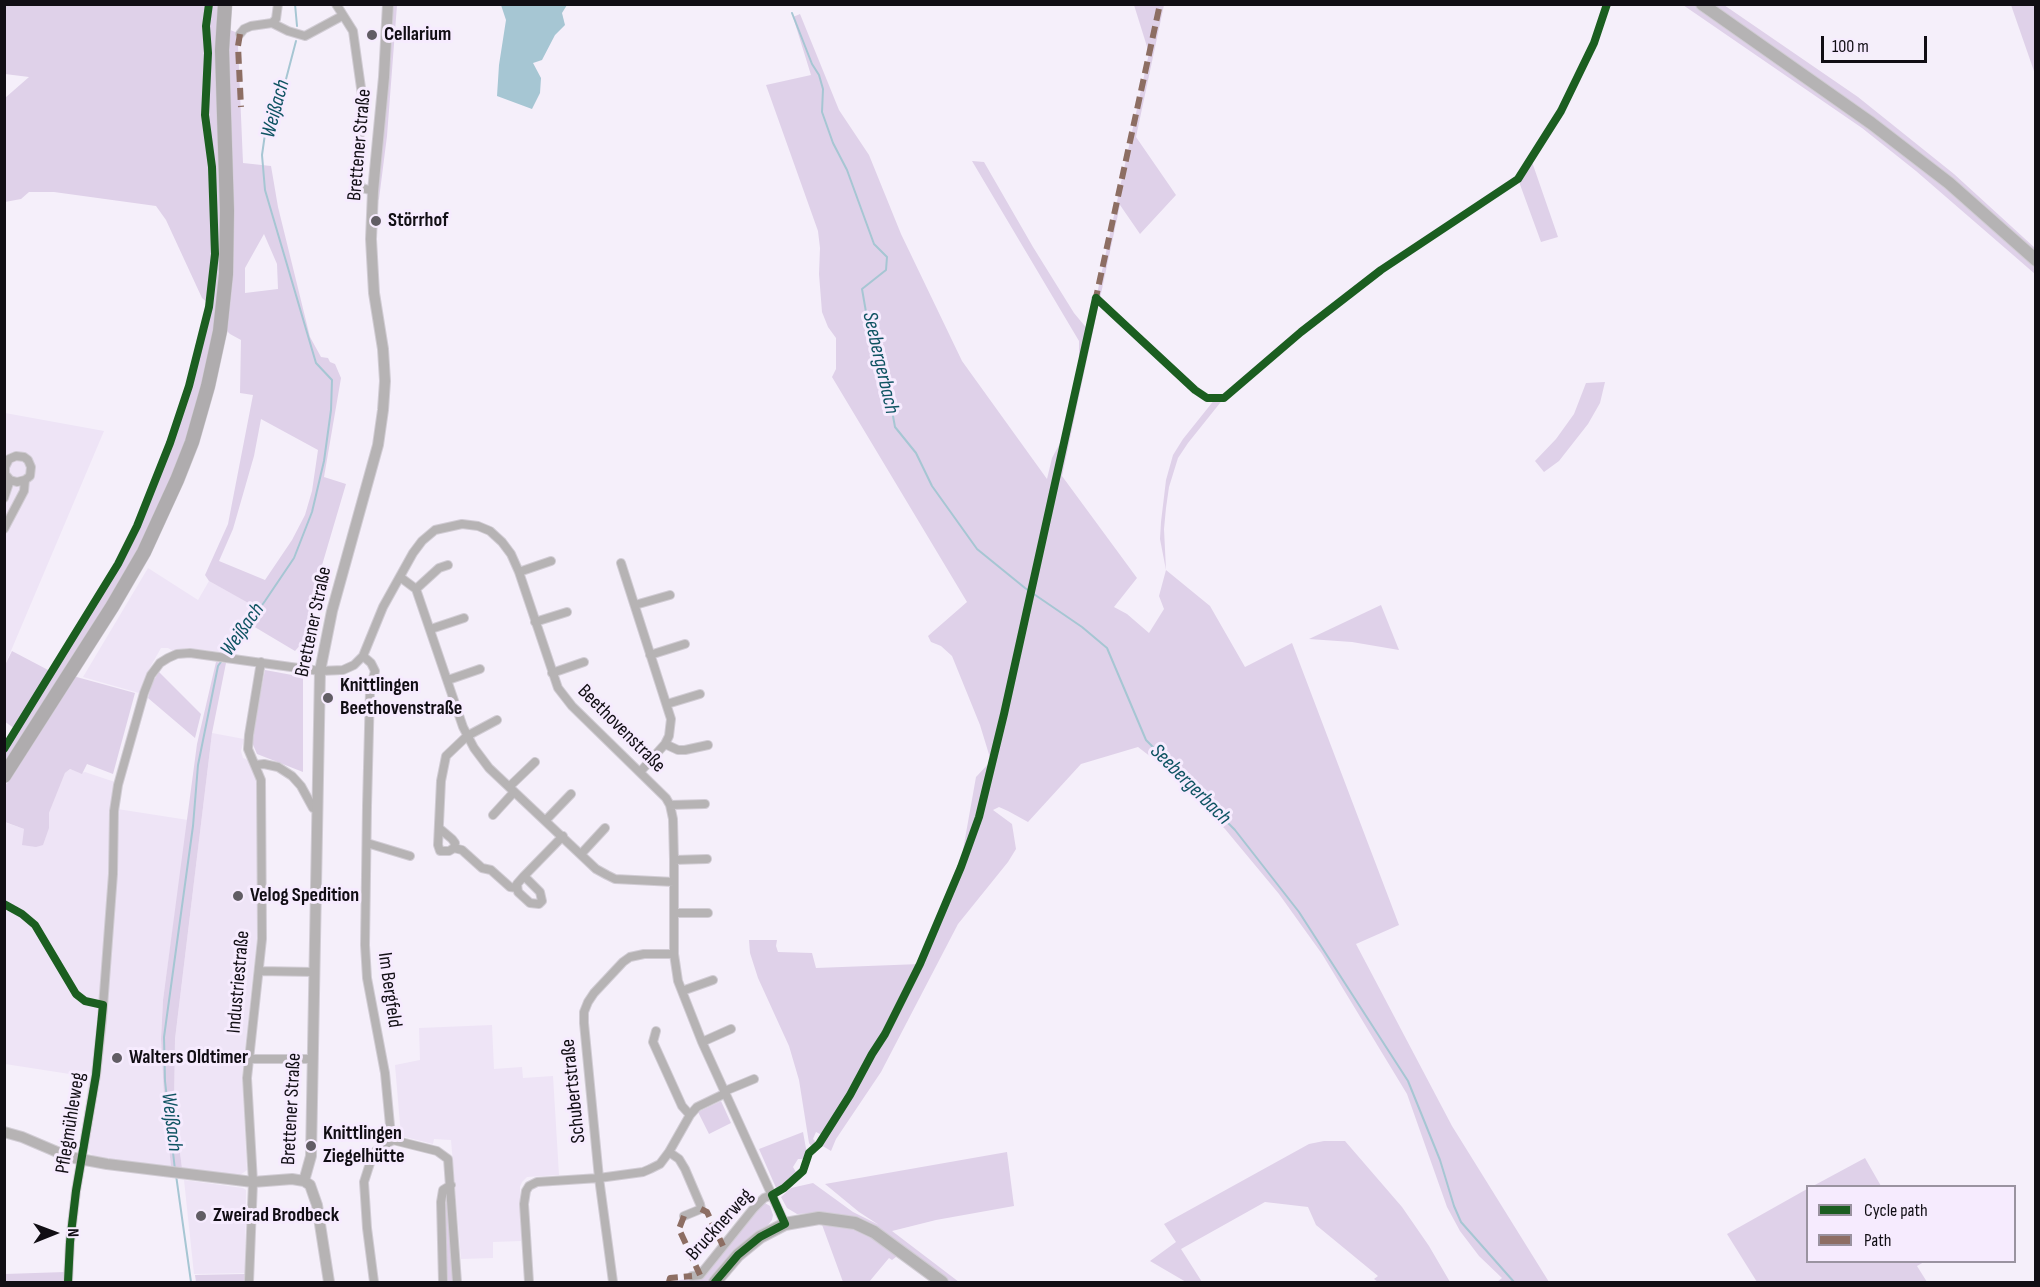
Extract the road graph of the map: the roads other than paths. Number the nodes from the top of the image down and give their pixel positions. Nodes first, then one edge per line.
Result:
1 (225, 4) edge
2 (278, 4) edge
3 (336, 4) edge
4 (388, 4) edge
5 (1702, 4) edge
6 (342, 16) junction
7 (272, 23) junction
8 (240, 34) dead end
9 (373, 191) junction
10 (2036, 260) edge
11 (10, 480) junction
12 (25, 480) junction
13 (4, 498) edge
14 (4, 529) edge
15 (551, 561) dead end
16 (621, 563) dead end
17 (448, 565) dead end
18 (519, 572) junction
19 (400, 577) junction
20 (416, 589) junction
21 (670, 595) dead end
22 (635, 605) junction
23 (567, 612) dead end
24 (464, 618) dead end
25 (535, 622) junction
26 (430, 629) junction
27 (685, 644) dead end
28 (650, 655) junction
29 (363, 656) junction
30 (584, 662) dead end
31 (261, 663) junction
32 (480, 669) dead end
33 (320, 671) junction
34 (552, 673) junction
35 (448, 680) junction
36 (700, 694) dead end
37 (667, 704) junction
38 (497, 720) dead end
39 (467, 736) junction
40 (665, 744) junction
41 (708, 745) dead end
42 (535, 762) dead end
43 (255, 765) junction
44 (640, 772) junction
45 (4, 776) edge
46 (511, 789) junction
47 (571, 794) dead end
48 (705, 804) dead end
49 (670, 805) junction
50 (317, 808) junction
51 (493, 814) dead end
52 (546, 820) junction
53 (439, 828) junction
54 (605, 828) dead end
55 (563, 836) junction
56 (367, 843) junction
57 (454, 848) junction
58 (581, 854) junction
59 (410, 855) dead end
60 (706, 859) dead end
61 (674, 860) junction
62 (524, 876) junction
63 (674, 882) junction
64 (516, 888) junction
65 (674, 913) junction
66 (708, 913) dead end
67 (674, 954) junction
68 (259, 971) junction
69 (314, 972) junction
70 (713, 980) dead end
71 (682, 992) junction
72 (731, 1029) dead end
73 (656, 1031) dead end
74 (702, 1042) junction
75 (248, 1059) junction
76 (312, 1059) junction
77 (754, 1079) dead end
78 (726, 1092) junction
79 (690, 1115) junction
80 (4, 1132) edge
81 (393, 1140) junction
82 (669, 1152) junction
83 (81, 1160) junction
84 (599, 1178) junction
85 (304, 1181) junction
86 (253, 1182) junction
87 (451, 1185) junction
88 (772, 1195) junction
89 (684, 1216) dead end
90 (785, 1224) junction
91 (692, 1276) dead end
92 (68, 1282) edge
93 (249, 1282) edge
94 (329, 1282) edge
95 (374, 1282) edge
96 (443, 1282) edge
97 (457, 1282) edge
98 (529, 1282) edge
99 (612, 1282) edge
100 (715, 1282) edge
101 (942, 1282) edge

1 - 45 main road
2 - 7 street
3 - 6 street
4 - 9 street, Brettener Straße
5 - 10 main road
6 - 7 street
6 - 9 street
7 - 8 street
9 - 33 street, Brettener Straße
11 - 12 street
11 - 12 street
11 - 13 street
12 - 14 street
15 - 18 street
16 - 22 street
17 - 20 street
18 - 19 street, Beethovenstraße
18 - 25 street, Beethovenstraße
19 - 20 street
19 - 29 street, Beethovenstraße
20 - 26 street
21 - 22 street
22 - 28 street
23 - 25 street
24 - 26 street
25 - 34 street, Beethovenstraße
26 - 35 street
27 - 28 street
28 - 37 street
29 - 33 street
29 - 56 street, Im Bergfeld
30 - 34 street, Beethovenstraße
31 - 33 street, Pflegmühleweg
31 - 43 street, Industriestraße
31 - 83 street, Pflegmühleweg
32 - 35 street
33 - 50 street, Brettener Straße
34 - 44 street, Beethovenstraße
35 - 39 street
36 - 37 street
37 - 40 street
38 - 39 street
39 - 46 street
39 - 53 street
40 - 41 street
40 - 44 street
42 - 46 street
43 - 50 street
43 - 68 street, Industriestraße
44 - 49 street, Beethovenstraße
46 - 51 street
46 - 52 street
47 - 52 street
48 - 49 street
49 - 61 street
50 - 69 street, Brettener Straße
52 - 55 street
53 - 57 street
53 - 57 street
54 - 58 street
55 - 58 street
55 - 62 street
56 - 59 street
56 - 81 street, Im Bergfeld
57 - 64 street
58 - 63 street
60 - 61 street
61 - 63 street
62 - 64 street
62 - 64 street
63 - 65 street
65 - 66 street
65 - 67 street
67 - 71 street
67 - 84 street, Schubertstraße
68 - 69 street
68 - 75 street, Industriestraße
69 - 76 street, Brettener Straße
70 - 71 street
71 - 74 street
72 - 74 street
73 - 79 street
74 - 78 street
75 - 76 street, Industriestraße
75 - 86 street, Industriestraße
76 - 85 street, Brettener Straße
77 - 78 street
78 - 79 street
78 - 88 street
79 - 82 street
80 - 83 street
81 - 87 street
81 - 95 street
82 - 84 street
82 - 89 street, Brucknerweg
83 - 86 street
83 - 92 street, Pflegmühleweg
84 - 98 street
84 - 99 street, Schubertstraße
85 - 86 street
85 - 94 street, Brettener Straße
86 - 93 street, Industriestraße
87 - 96 street
87 - 97 street
88 - 90 street
88 - 91 street, Brucknerweg
90 - 100 main road
90 - 101 main road

